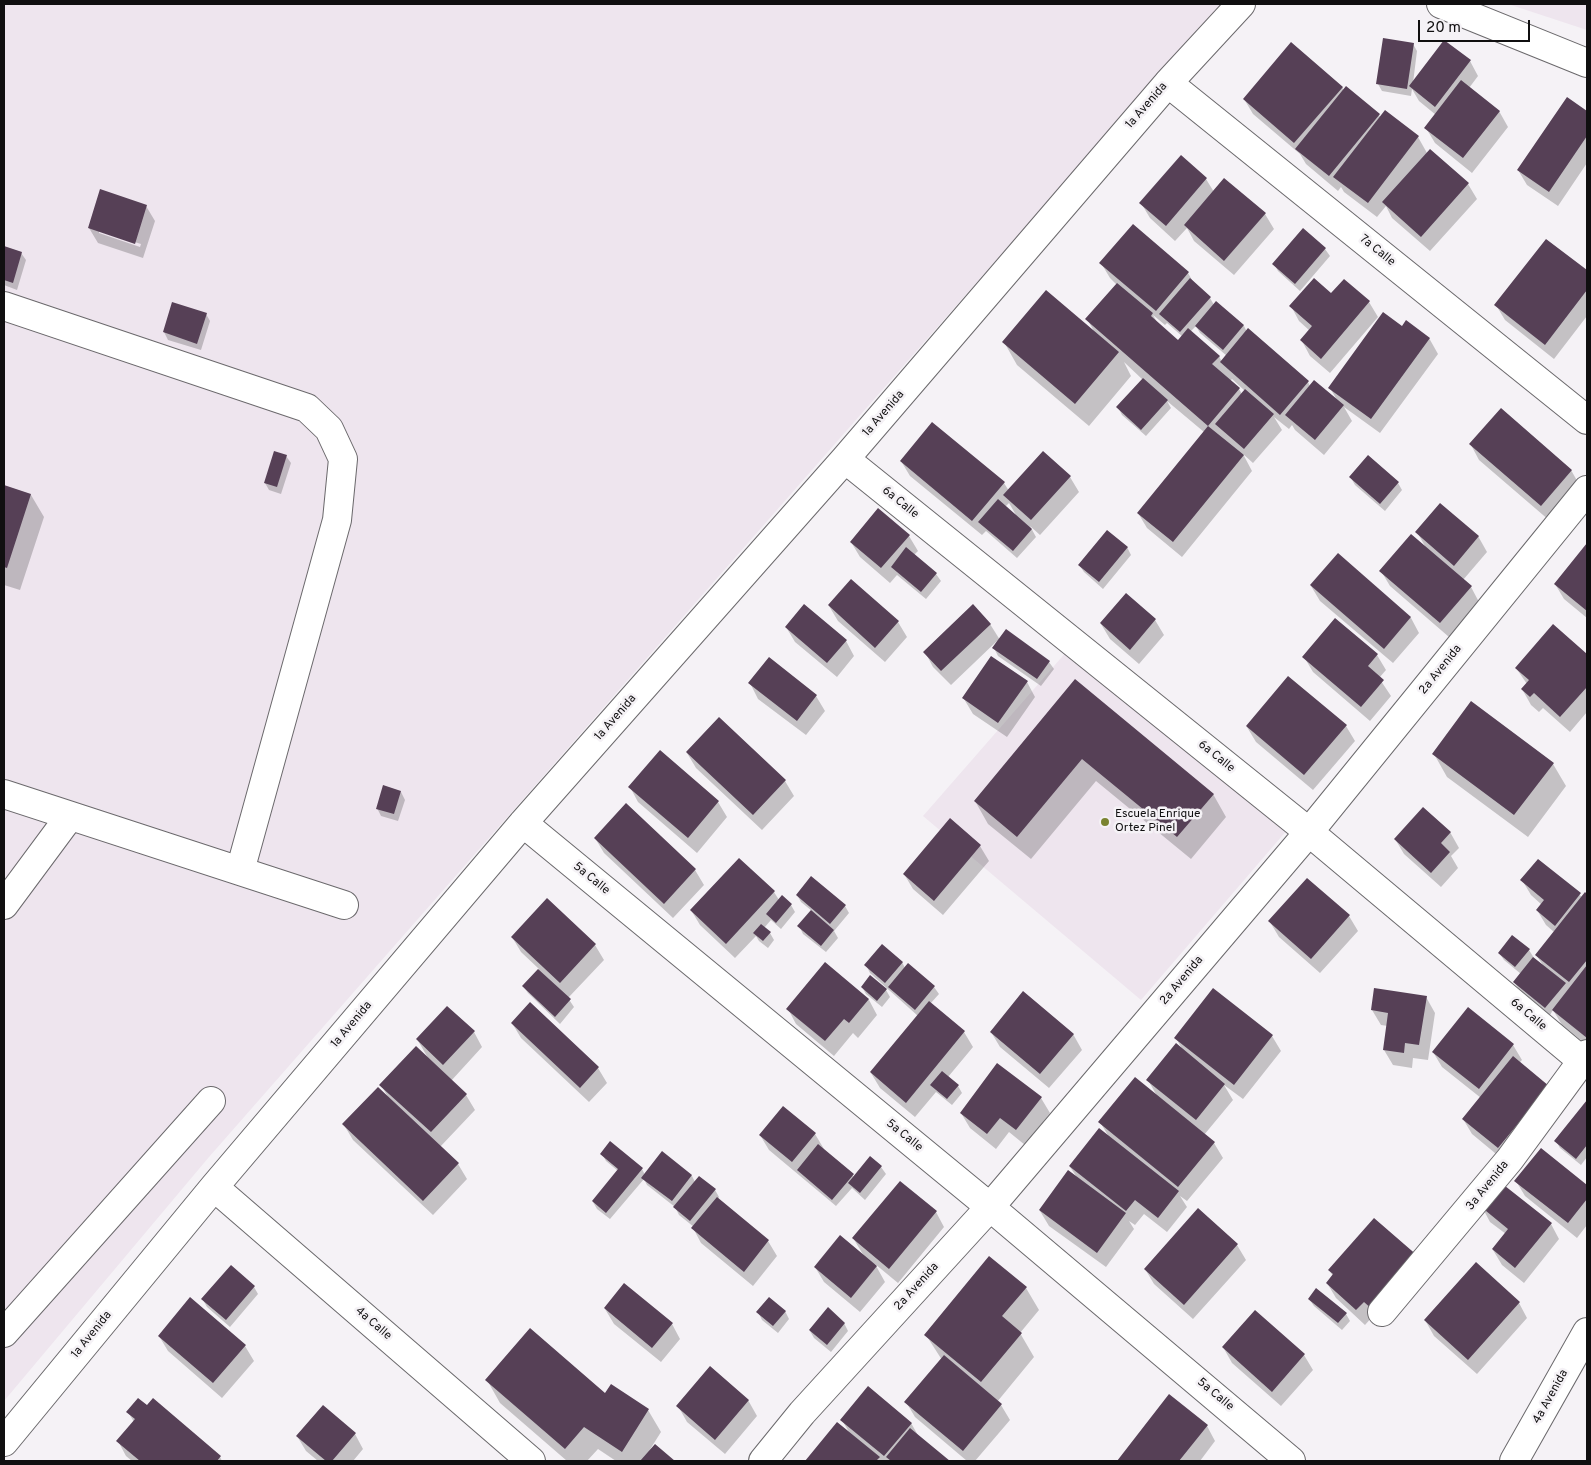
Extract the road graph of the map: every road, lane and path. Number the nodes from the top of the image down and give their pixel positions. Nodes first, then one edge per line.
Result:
1 (1241, 4) edge
2 (1441, 4) edge
3 (1587, 63) edge
4 (1168, 83) junction
5 (4, 306) edge
6 (1587, 420) edge
7 (845, 459) junction
8 (1587, 490) edge
9 (4, 794) edge
10 (70, 816) junction
11 (523, 823) junction
12 (1309, 832) junction
13 (240, 871) junction
14 (4, 905) edge
15 (344, 905) dead end
16 (1584, 1057) edge
17 (211, 1101) dead end
18 (214, 1187) junction
19 (990, 1207) junction
20 (1382, 1312) dead end
21 (1587, 1332) edge
22 (4, 1333) edge
23 (4, 1442) edge
24 (1286, 1457) edge
25 (531, 1461) edge
26 (763, 1461) edge
27 (1514, 1461) edge

1 - 4 street, 1a Avenida
2 - 3 street
4 - 6 street, 7a Calle
4 - 7 street, 1a Avenida
5 - 13 street
7 - 11 street, 1a Avenida
7 - 12 street, 6a Calle
8 - 12 street, 2a Avenida
9 - 10 street
10 - 13 street
10 - 14 street
11 - 18 street, 1a Avenida
11 - 19 street, 5a Calle
12 - 16 street, 6a Calle
12 - 19 street, 2a Avenida
13 - 15 street
16 - 20 street, 3a Avenida
17 - 22 street
18 - 23 street, 1a Avenida
18 - 25 street, 4a Calle
19 - 24 street, 5a Calle
19 - 26 street, 2a Avenida
21 - 27 street, 4a Avenida

